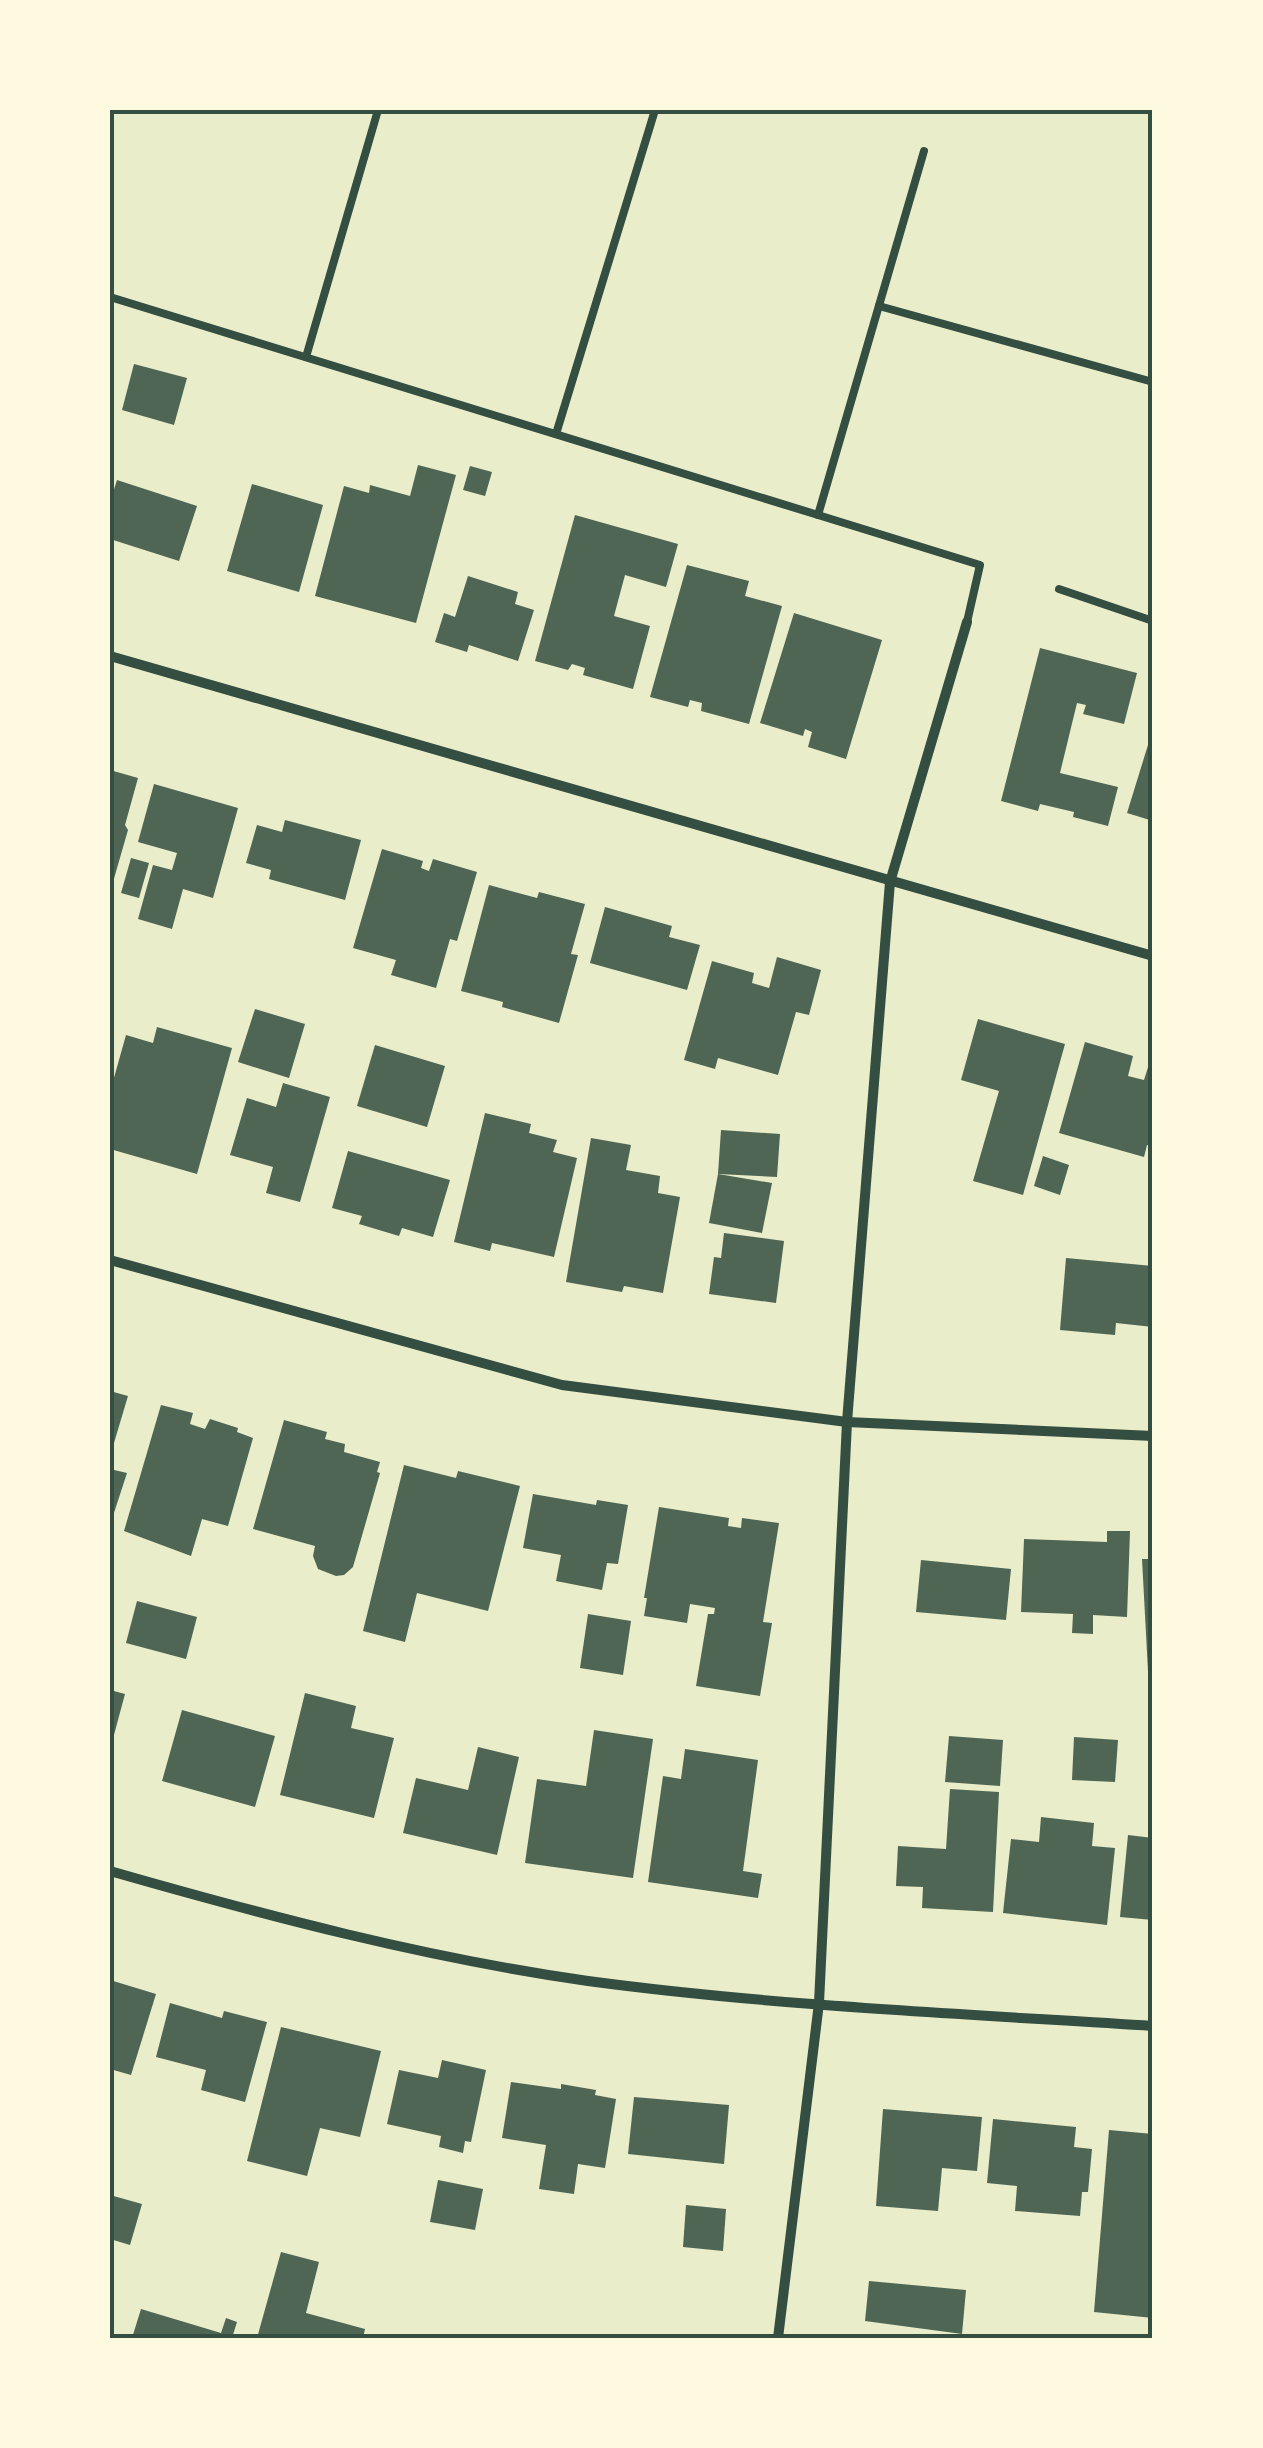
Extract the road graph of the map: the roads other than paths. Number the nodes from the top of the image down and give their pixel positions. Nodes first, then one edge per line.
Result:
1 (378, 110) edge
2 (655, 110) edge
3 (924, 151) dead end
4 (110, 297) edge
5 (879, 306) junction
6 (306, 357) junction
7 (1153, 382) edge
8 (556, 434) junction
9 (818, 514) junction
10 (1058, 589) dead end
11 (1153, 621) edge
12 (967, 622) joint
13 (110, 656) edge
14 (890, 882) junction
15 (1153, 956) edge
16 (110, 1260) edge
17 (847, 1422) junction
18 (1153, 1436) edge
19 (110, 1871) edge
20 (819, 2003) junction
21 (1153, 2026) edge
22 (778, 2338) edge

1 - 6 lane
2 - 8 lane
3 - 5 lane
4 - 6 lane
5 - 7 lane
5 - 9 lane
6 - 8 lane
8 - 9 lane
9 - 12 lane
10 - 11 lane
12 - 14 street
13 - 14 street
14 - 15 street
14 - 17 street
16 - 17 street
17 - 18 street
17 - 20 street
19 - 20 street
20 - 21 street
20 - 22 street

